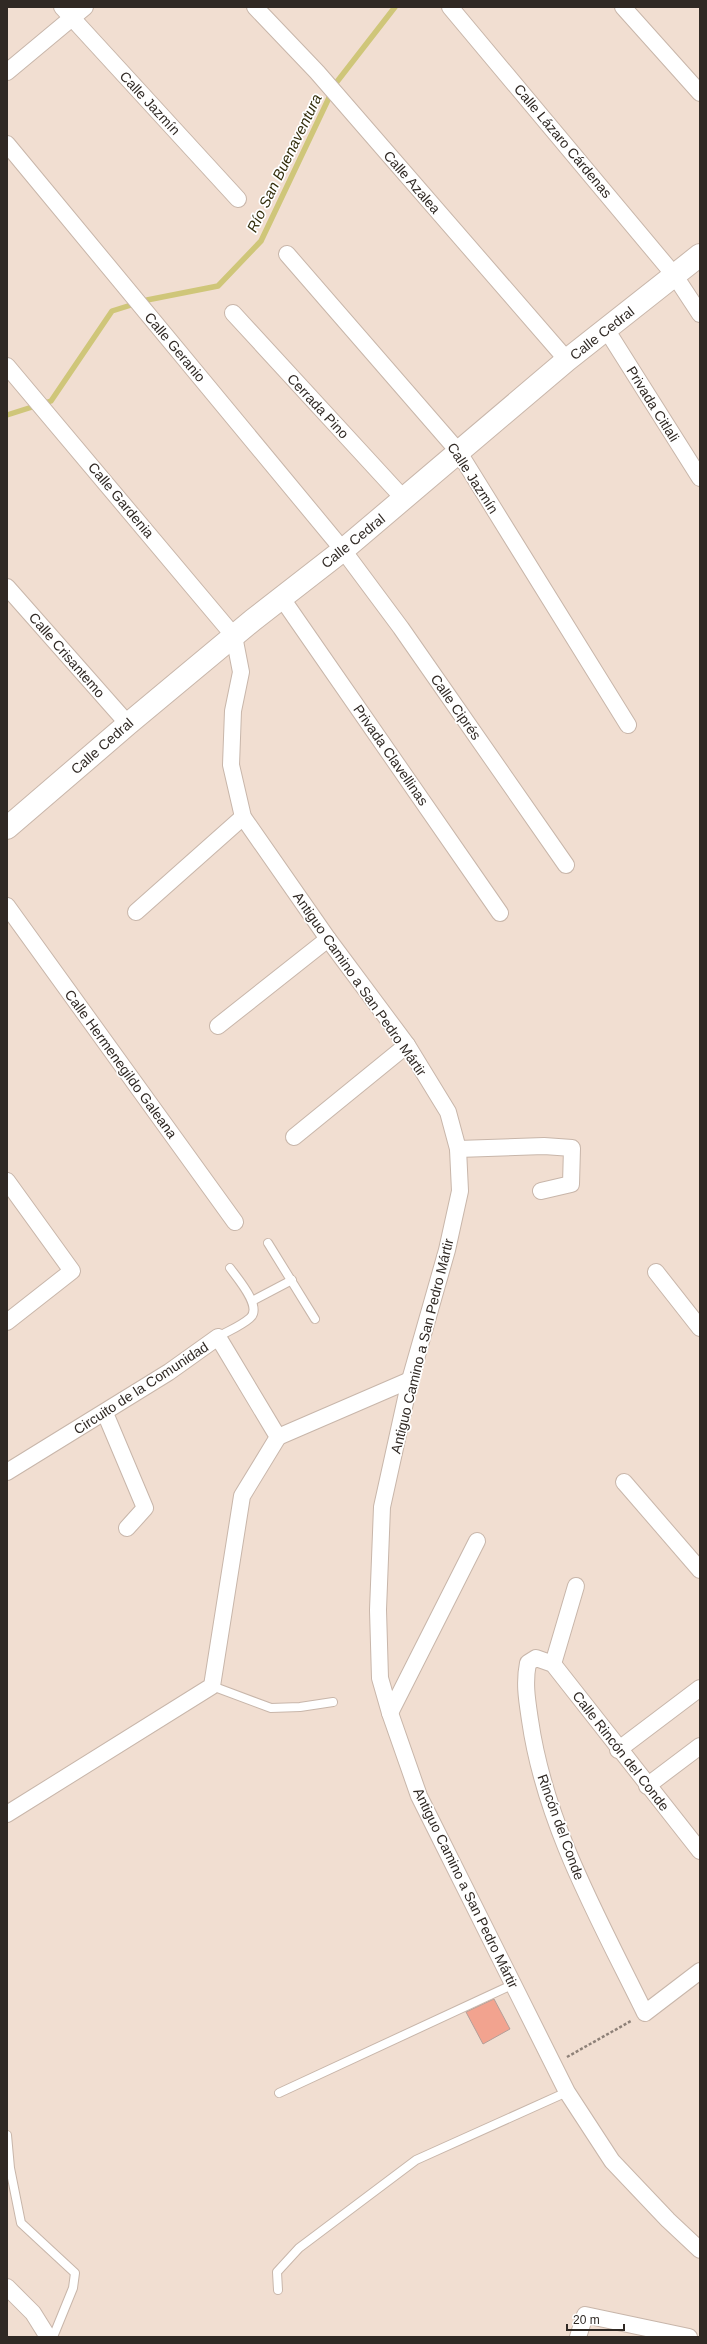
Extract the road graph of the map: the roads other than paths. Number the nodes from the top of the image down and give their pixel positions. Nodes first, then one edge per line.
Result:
1 (85, 7) edge
2 (255, 7) edge
3 (623, 7) edge
4 (450, 8) edge
5 (67, 12) edge
6 (7, 72) edge
7 (700, 92) edge
8 (7, 144) edge
9 (238, 199) dead end
10 (287, 254) dead end
11 (700, 255) edge
12 (675, 276) junction
13 (233, 313) dead end
14 (700, 314) edge
15 (606, 329) junction
16 (567, 360) junction
17 (7, 366) edge
18 (458, 451) junction
19 (700, 478) edge
20 (404, 500) junction
21 (343, 550) junction
22 (7, 587) edge
23 (282, 597) junction
24 (234, 636) junction
25 (128, 724) junction
26 (628, 725) dead end
27 (243, 817) junction
28 (9, 821) edge
29 (566, 865) dead end
30 (7, 906) edge
31 (136, 912) dead end
32 (500, 913) dead end
33 (328, 939) junction
34 (218, 1026) dead end
35 (407, 1045) junction
36 (294, 1137) dead end
37 (458, 1149) junction
38 (7, 1181) edge
39 (541, 1191) dead end
40 (235, 1222) dead end
41 (268, 1243) dead end
42 (230, 1268) dead end
43 (656, 1272) dead end
44 (292, 1280) junction
45 (252, 1301) junction
46 (315, 1319) dead end
47 (7, 1322) edge
48 (700, 1328) edge
49 (218, 1338) junction
50 (410, 1380) junction
51 (105, 1413) junction
52 (278, 1437) junction
53 (7, 1472) edge
54 (624, 1482) dead end
55 (127, 1528) dead end
56 (477, 1541) dead end
57 (700, 1570) edge
58 (576, 1586) dead end
59 (553, 1664) junction
60 (212, 1686) junction
61 (700, 1688) edge
62 (333, 1702) dead end
63 (390, 1713) junction
64 (700, 1746) edge
65 (618, 1750) junction
66 (647, 1786) junction
67 (7, 1814) edge
68 (700, 1851) edge
69 (700, 1971) edge
70 (514, 1984) junction
71 (567, 2092) junction
72 (279, 2093) dead end
73 (7, 2135) edge
74 (700, 2250) edge
75 (7, 2287) edge
76 (278, 2290) dead end
77 (700, 2333) edge
78 (48, 2337) edge
79 (53, 2337) edge
80 (578, 2337) edge
81 (689, 2337) edge
82 (695, 2337) edge

1 - 5 street
2 - 16 street, Calle Azalea
3 - 7 street
4 - 12 street, Calle Lázaro Cárdenas
5 - 6 street
5 - 9 street, Calle Jazmín
8 - 21 street, Calle Geranio
10 - 18 street, Calle Jazmín
11 - 12 street, Calle Cedral
12 - 14 street, Calle Lázaro Cárdenas
12 - 15 street, Calle Cedral
13 - 20 street, Cerrada Pino
15 - 16 street, Calle Cedral
15 - 19 street, Privada Citlali
16 - 18 street, Calle Cedral
17 - 24 street, Calle Gardenia
18 - 20 street, Calle Cedral
18 - 26 street, Calle Jazmín
20 - 21 street, Calle Cedral
21 - 23 street, Calle Cedral
21 - 29 street, Calle Ciprés
22 - 25 street, Calle Crisantemo
23 - 24 street, Calle Cedral
23 - 32 street, Privada Clavellinas
24 - 25 street, Calle Cedral
24 - 27 street, Antiguo Camino a San Pedro Mártir
25 - 28 street, Calle Cedral
27 - 31 street
27 - 33 street, Antiguo Camino a San Pedro Mártir
30 - 40 street, Calle Hermenegildo Galeana
33 - 34 street
33 - 35 street, Antiguo Camino a San Pedro Mártir
35 - 36 street
35 - 37 street, Antiguo Camino a San Pedro Mártir
37 - 39 street
37 - 50 street, Antiguo Camino a San Pedro Mártir
38 - 47 street
41 - 44 lane
42 - 45 lane
43 - 48 street
44 - 45 lane
44 - 46 lane
45 - 49 lane
49 - 51 street, Circuito de la Comunidad
49 - 52 street, Circuito de la Comunidad
50 - 52 street
50 - 63 street, Antiguo Camino a San Pedro Mártir
51 - 53 street, Circuito de la Comunidad
51 - 55 street
52 - 60 street
54 - 57 street
56 - 63 street
58 - 59 street
59 - 65 street, Calle Rincón del Conde
59 - 69 street, Rincón del Conde
60 - 62 lane
60 - 67 street
61 - 65 street
63 - 70 street, Antiguo Camino a San Pedro Mártir
64 - 66 street
65 - 66 street, Calle Rincón del Conde
66 - 68 street, Calle Rincón del Conde
70 - 71 street, Antiguo Camino a San Pedro Mártir
70 - 72 lane
71 - 74 street, Antiguo Camino a San Pedro Mártir
71 - 76 lane
73 - 79 lane
75 - 78 street
77 - 82 street
80 - 81 street

